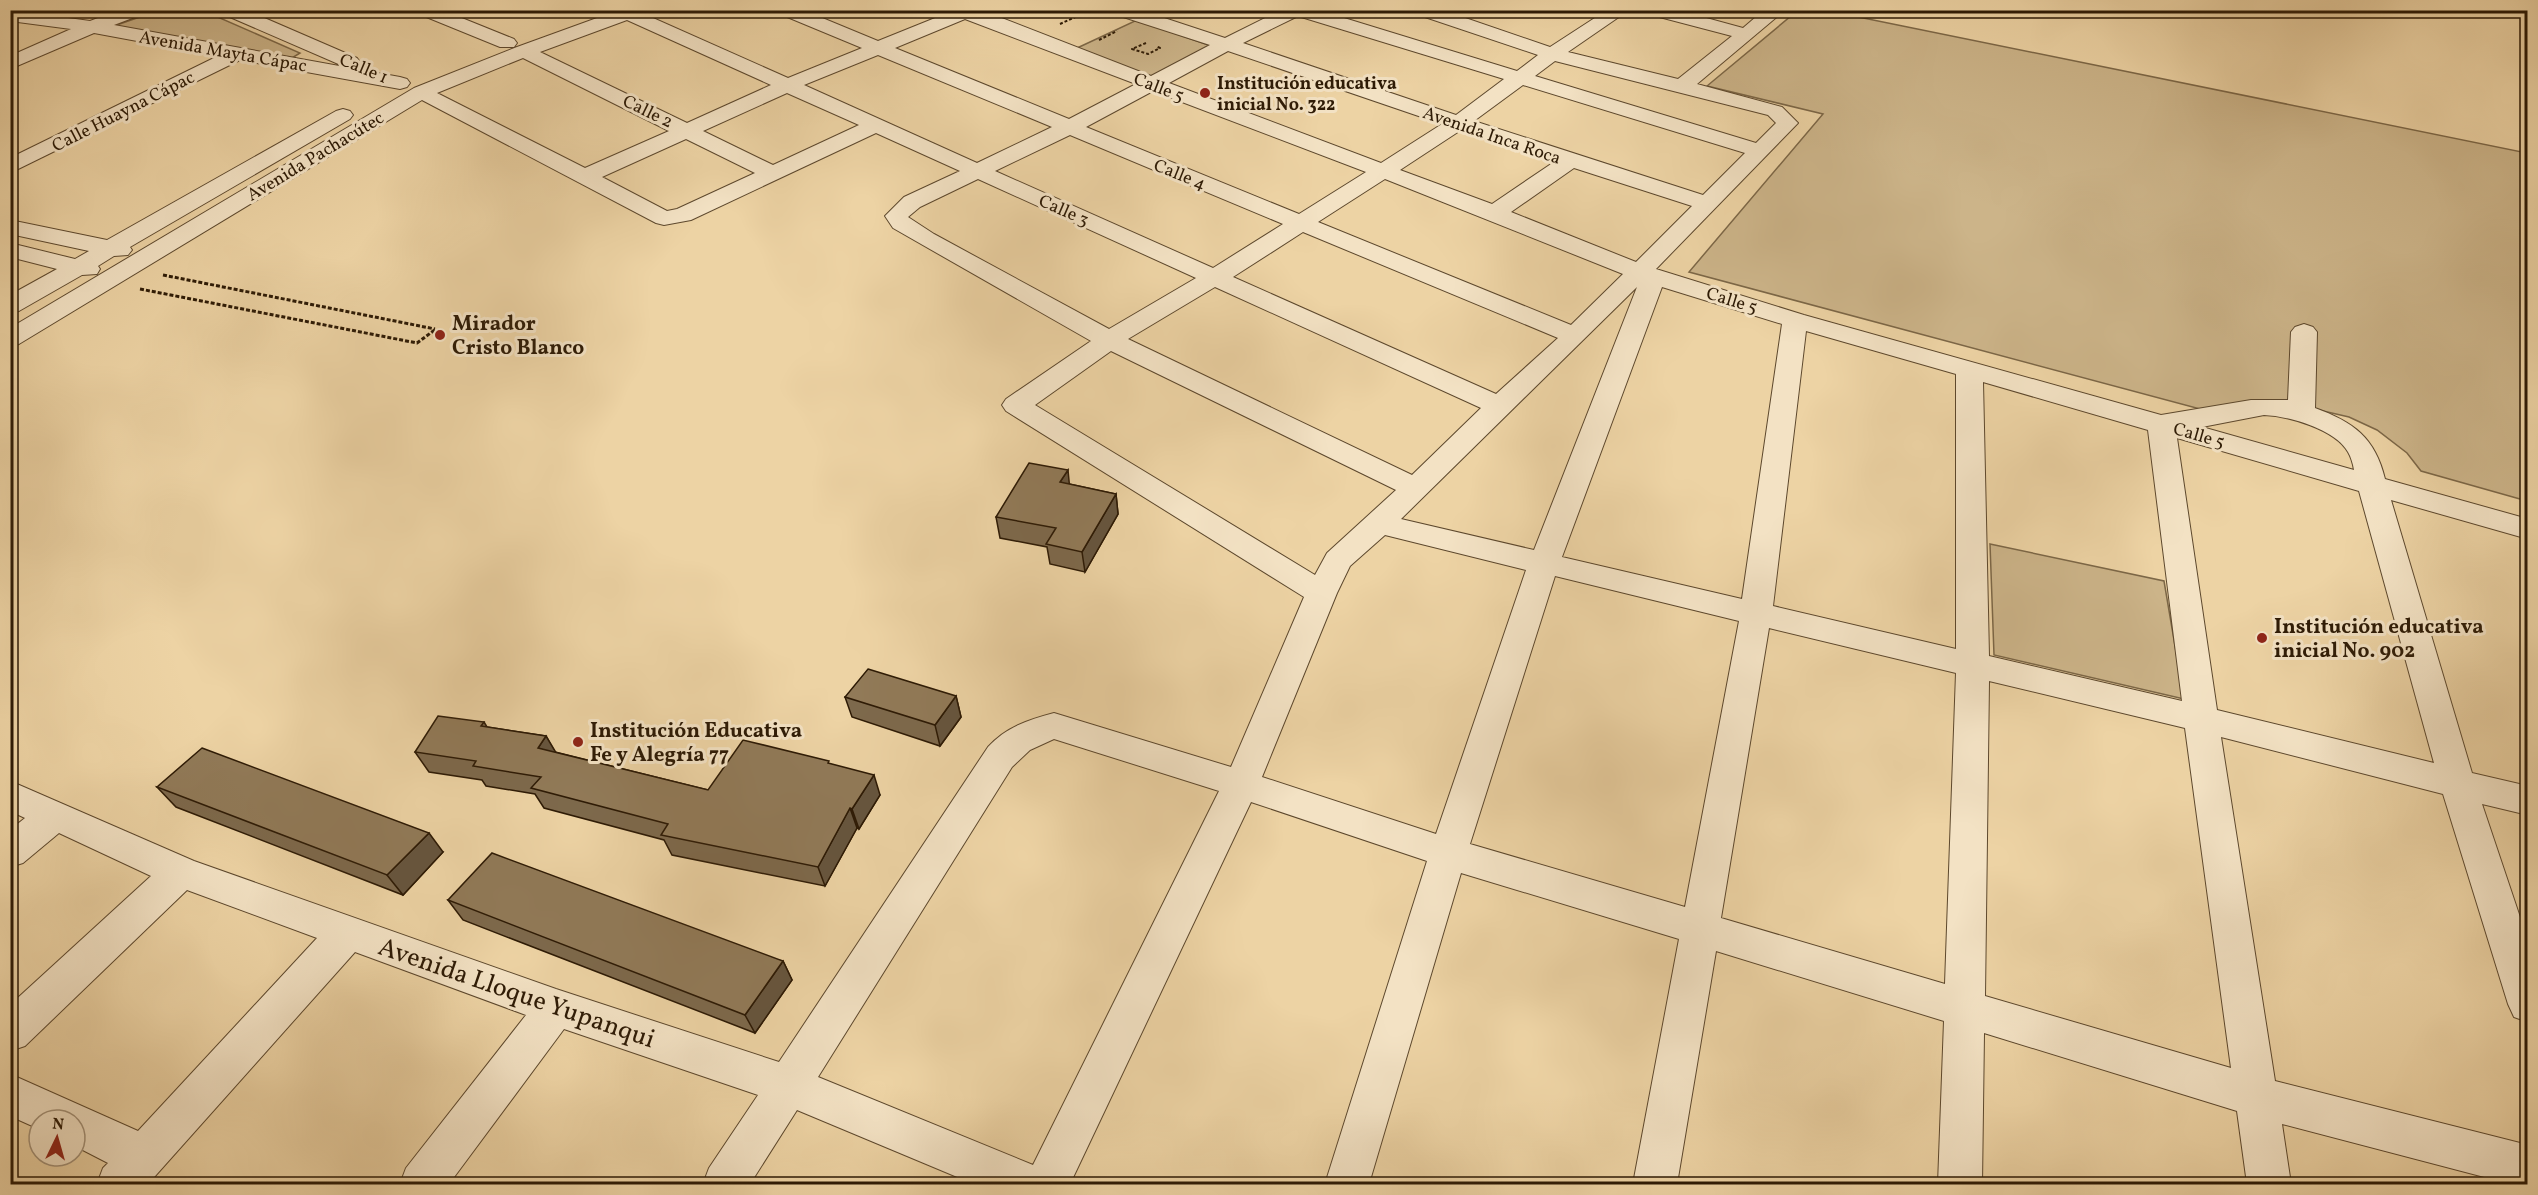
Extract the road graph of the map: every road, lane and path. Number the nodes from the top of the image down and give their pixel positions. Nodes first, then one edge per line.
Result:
1 (137, 10) edge
2 (229, 10) edge
3 (425, 10) edge
4 (597, 10) edge
5 (786, 10) edge
6 (1422, 10) edge
7 (1620, 10) edge
8 (1654, 10) edge
9 (1776, 10) edge
10 (965, 11) edge
11 (1297, 11) edge
12 (633, 12) edge
13 (1449, 14) edge
14 (10, 15) edge
15 (1119, 21) edge
16 (92, 27) junction
17 (1745, 34) junction
18 (1099, 40) dead end
19 (1146, 43) joint
20 (1227, 44) junction
21 (515, 47) junction
22 (880, 50) junction
23 (236, 54) junction
24 (1552, 54) junction
25 (10, 63) edge
26 (1517, 79) junction
27 (400, 83) junction
28 (1150, 84) junction
29 (788, 85) junction
30 (1682, 86) junction
31 (421, 92) junction
32 (1458, 123) junction
33 (876, 125) junction
34 (1068, 128) junction
35 (686, 129) junction
36 (1760, 152) junction
37 (1570, 161) junction
38 (10, 167) edge
39 (1382, 170) junction
40 (978, 172) junction
41 (772, 173) junction
42 (584, 177) junction
43 (1707, 204) junction
44 (1494, 213) junction
45 (1300, 223) junction
46 (10, 227) edge
47 (110, 248) junction
48 (10, 250) edge
49 (78, 266) junction
50 (125, 271) junction
51 (1647, 274) junction
52 (1214, 278) junction
53 (10, 306) edge
54 (1795, 320) junction
55 (2304, 332) dead end
56 (1575, 336) junction
57 (10, 339) edge
58 (1109, 340) junction
59 (1969, 369) junction
60 (1499, 406) junction
61 (2301, 411) junction
62 (2161, 424) junction
63 (2372, 484) junction
64 (1414, 488) junction
65 (1379, 524) junction
66 (2528, 529) edge
67 (1544, 563) junction
68 (1321, 593) junction
69 (1756, 613) junction
70 (1973, 665) junction
71 (2201, 719) junction
72 (1241, 784) junction
73 (2458, 784) junction
74 (10, 795) edge
75 (2528, 801) edge
76 (55, 815) junction
77 (10, 852) edge
78 (1448, 853) junction
79 (181, 872) junction
80 (1701, 929) junction
81 (348, 932) junction
82 (2528, 1004) edge
83 (556, 1008) junction
84 (1964, 1008) junction
85 (10, 1032) edge
86 (788, 1085) junction
87 (10, 1094) edge
88 (2255, 1096) junction
89 (40, 1108) edge
90 (87, 1134) edge
91 (2528, 1167) edge
92 (132, 1171) edge
93 (422, 1185) edge
94 (725, 1185) edge
95 (1026, 1185) edge
96 (1047, 1185) edge
97 (1347, 1185) edge
98 (1655, 1185) edge
99 (1960, 1185) edge
100 (2269, 1185) edge

1 - 16 street
2 - 27 street, Calle 1
3 - 21 street, Calle 2
4 - 21 street, Avenida Pachacútec
5 - 22 street, Calle 4
6 - 13 street
7 - 24 street
8 - 17 street
9 - 17 street
10 - 22 street
10 - 28 street, Calle 5
11 - 20 street
11 - 26 street
12 - 21 street, Avenida Pachacútec
12 - 29 street, Calle 3
13 - 24 street
14 - 16 street, Avenida Mayta Cápac
15 - 18 path
15 - 20 street, Avenida Inca Roca
16 - 23 street, Avenida Mayta Cápac
16 - 25 street
17 - 30 street
19 - 19 path
20 - 28 street
20 - 32 street, Avenida Inca Roca
21 - 27 street, Avenida Pachacútec
21 - 31 street, Avenida Pachacútec
21 - 35 street, Calle 2
22 - 29 street
22 - 34 street, Calle 4
23 - 27 street, Avenida Mayta Cápac
23 - 38 street, Calle Huayna Cápac
24 - 26 street
24 - 30 street
26 - 32 street
26 - 36 street
27 - 47 street, Avenida Pachacútec
28 - 34 street
28 - 39 street, Calle 5
29 - 33 street, Calle 3
29 - 35 street
30 - 36 street
31 - 42 street
31 - 50 street, Avenida Pachacútec
32 - 37 street, Avenida Inca Roca
32 - 39 street
33 - 40 street, Calle 3
33 - 41 street
34 - 40 street
34 - 45 street, Calle 4
35 - 41 street, Calle 2
35 - 42 street
36 - 43 street
37 - 43 street, Avenida Inca Roca
37 - 44 street
39 - 44 street, Calle 5
39 - 45 street
40 - 52 street, Calle 3
40 - 58 street
41 - 42 street
43 - 51 street
44 - 51 street, Calle 5
45 - 52 street
45 - 56 street, Calle 4
46 - 47 street
47 - 49 street, Avenida Pachacútec
47 - 50 street
48 - 49 street
49 - 50 street
49 - 53 street, Avenida Pachacútec
50 - 50 path
50 - 57 street, Avenida Pachacútec
51 - 54 street, Calle 5
51 - 56 street
51 - 67 street
52 - 58 street
52 - 60 street, Calle 3
54 - 59 street, Calle 5
54 - 69 street
55 - 61 street
56 - 60 street
58 - 64 street
58 - 68 street
59 - 62 street, Calle 5
59 - 70 street
60 - 64 street
61 - 62 street
61 - 63 street
62 - 63 street, Calle 5
62 - 71 street
63 - 66 street, Calle 5
63 - 73 street
64 - 65 street
65 - 67 street
65 - 68 street
67 - 69 street
67 - 78 street
68 - 72 street
69 - 70 street
69 - 80 street
70 - 71 street
70 - 84 street
71 - 73 street
71 - 88 street
72 - 78 street
72 - 86 street
72 - 96 street
73 - 75 street
73 - 82 street
74 - 76 street, Avenida Lloque Yupanqui
76 - 77 street
76 - 79 street, Avenida Lloque Yupanqui
78 - 80 street
78 - 97 street
79 - 81 street, Avenida Lloque Yupanqui
79 - 85 street
80 - 84 street
80 - 98 street
81 - 83 street, Avenida Lloque Yupanqui
81 - 92 street
83 - 86 street, Avenida Lloque Yupanqui
83 - 93 street
84 - 88 street
84 - 99 street
86 - 94 street
86 - 95 street, Avenida Lloque Yupanqui
87 - 89 street
88 - 91 street
88 - 100 street
90 - 92 street

